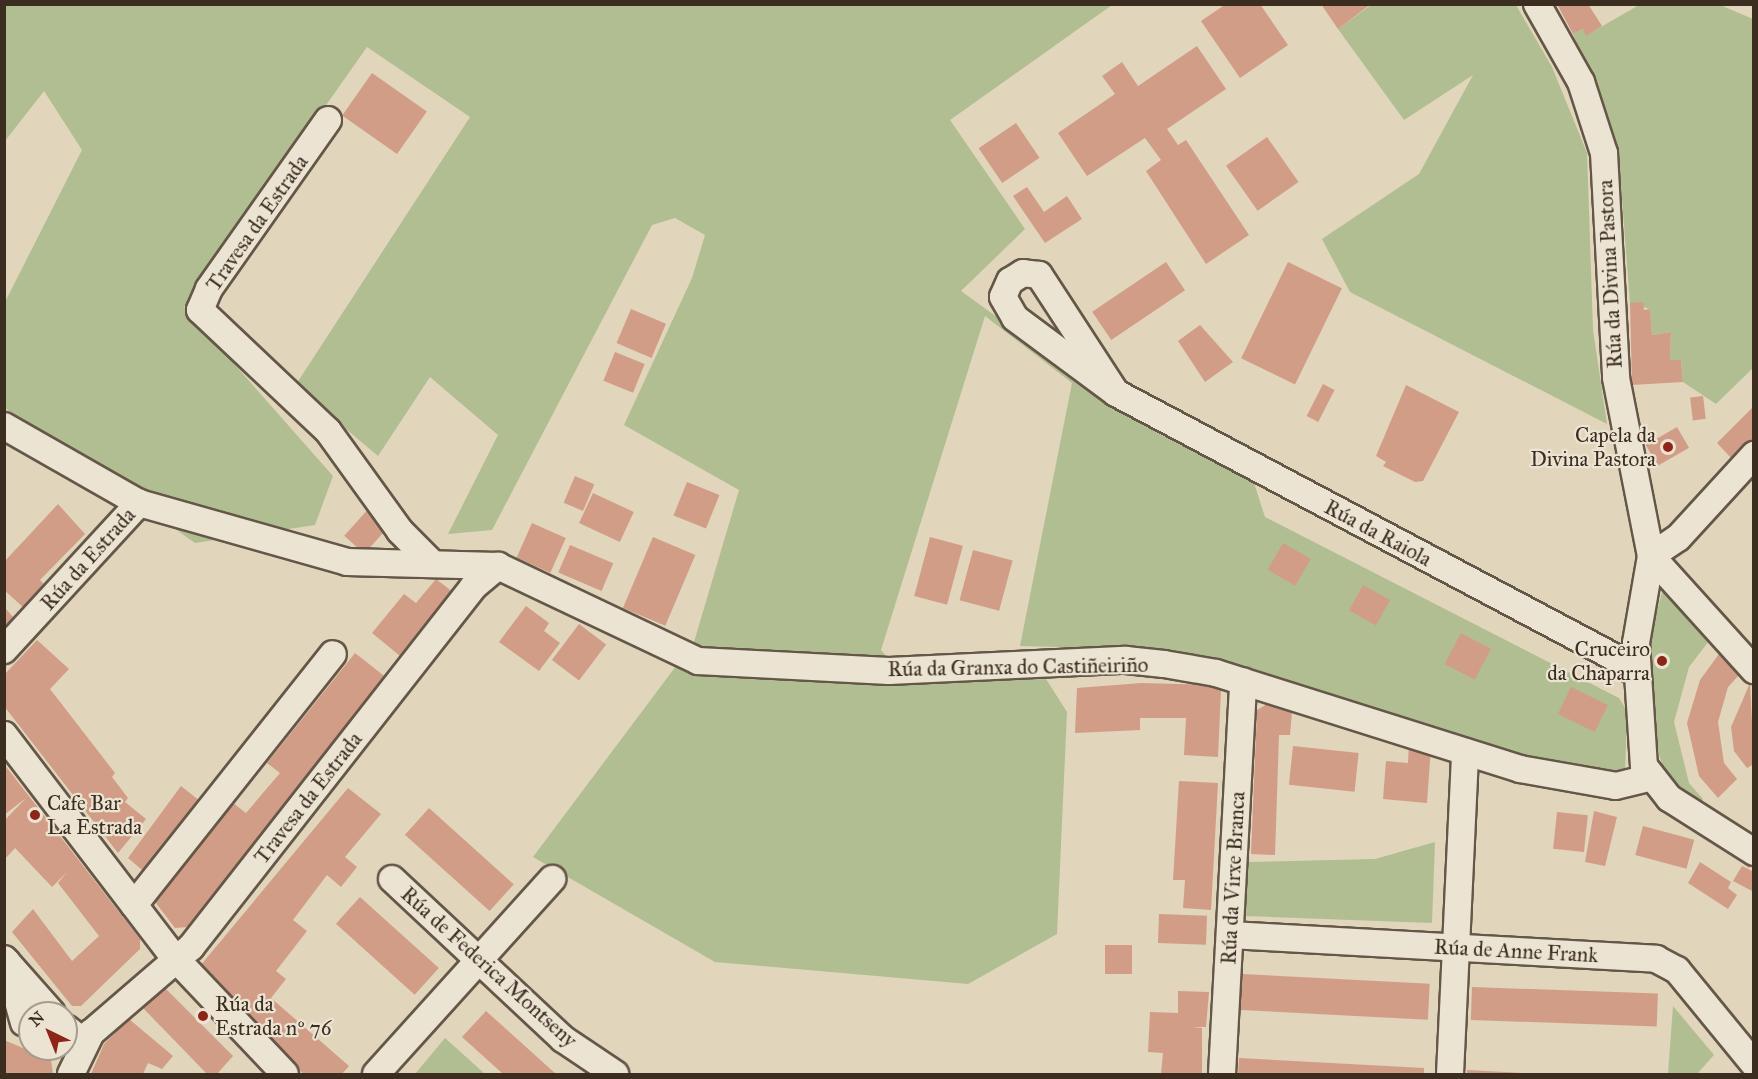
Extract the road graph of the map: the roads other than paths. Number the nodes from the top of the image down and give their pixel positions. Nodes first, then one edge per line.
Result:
1 (1537, 4) edge
2 (328, 120) dead end
3 (1116, 393) junction
4 (4, 426) edge
5 (1754, 455) edge
6 (139, 503) junction
7 (1651, 556) junction
8 (432, 562) junction
9 (498, 566) junction
10 (4, 650) edge
11 (333, 654) dead end
12 (1754, 669) edge
13 (1638, 675) junction
14 (1243, 682) junction
15 (4, 735) edge
16 (1465, 752) junction
17 (1649, 778) junction
18 (1754, 852) edge
19 (392, 879) dead end
20 (552, 879) dead end
21 (134, 905) junction
22 (1230, 935) junction
23 (1456, 949) junction
24 (174, 957) junction
25 (479, 960) junction
26 (7, 974) edge
27 (38, 1001) edge
28 (18, 1017) edge
29 (78, 1045) edge
30 (1754, 1065) edge
31 (285, 1074) edge
32 (376, 1074) edge
33 (615, 1074) edge
34 (1222, 1074) edge
35 (1450, 1074) edge
36 (1743, 1074) edge

1 - 7 street, Rúa da Divina Pastora
2 - 8 street, Travesa da Estrada
3 - 3 street, Rúa da Raiola
3 - 13 street, Rúa da Raiola
4 - 6 street, Rúa da Estrada
5 - 7 street
6 - 8 street
6 - 10 street, Rúa da Estrada
7 - 12 street
7 - 13 street, Rúa da Divina Pastora
8 - 9 street
9 - 14 street, Rúa da Granxa do Castiñeiriño
9 - 24 street, Travesa da Estrada
11 - 21 street
13 - 17 street, Rúa da Divina Pastora
14 - 16 street, Rúa da Granxa do Castiñeiriño
14 - 22 street, Rúa da Virxe Branca
15 - 21 street
16 - 17 street, Rúa da Granxa do Castiñeiriño
16 - 23 street
17 - 18 street, Rúa da Divina Pastora
19 - 25 street, Rúa de Federica Montseny
20 - 25 street
21 - 24 street
22 - 23 street, Rúa de Anne Frank
22 - 34 street, Rúa da Virxe Branca
23 - 30 street, Rúa de Anne Frank
23 - 35 street
24 - 29 street, Travesa da Estrada
24 - 31 street
25 - 32 street
25 - 33 street, Rúa de Federica Montseny
26 - 27 street
26 - 28 street
30 - 36 street

